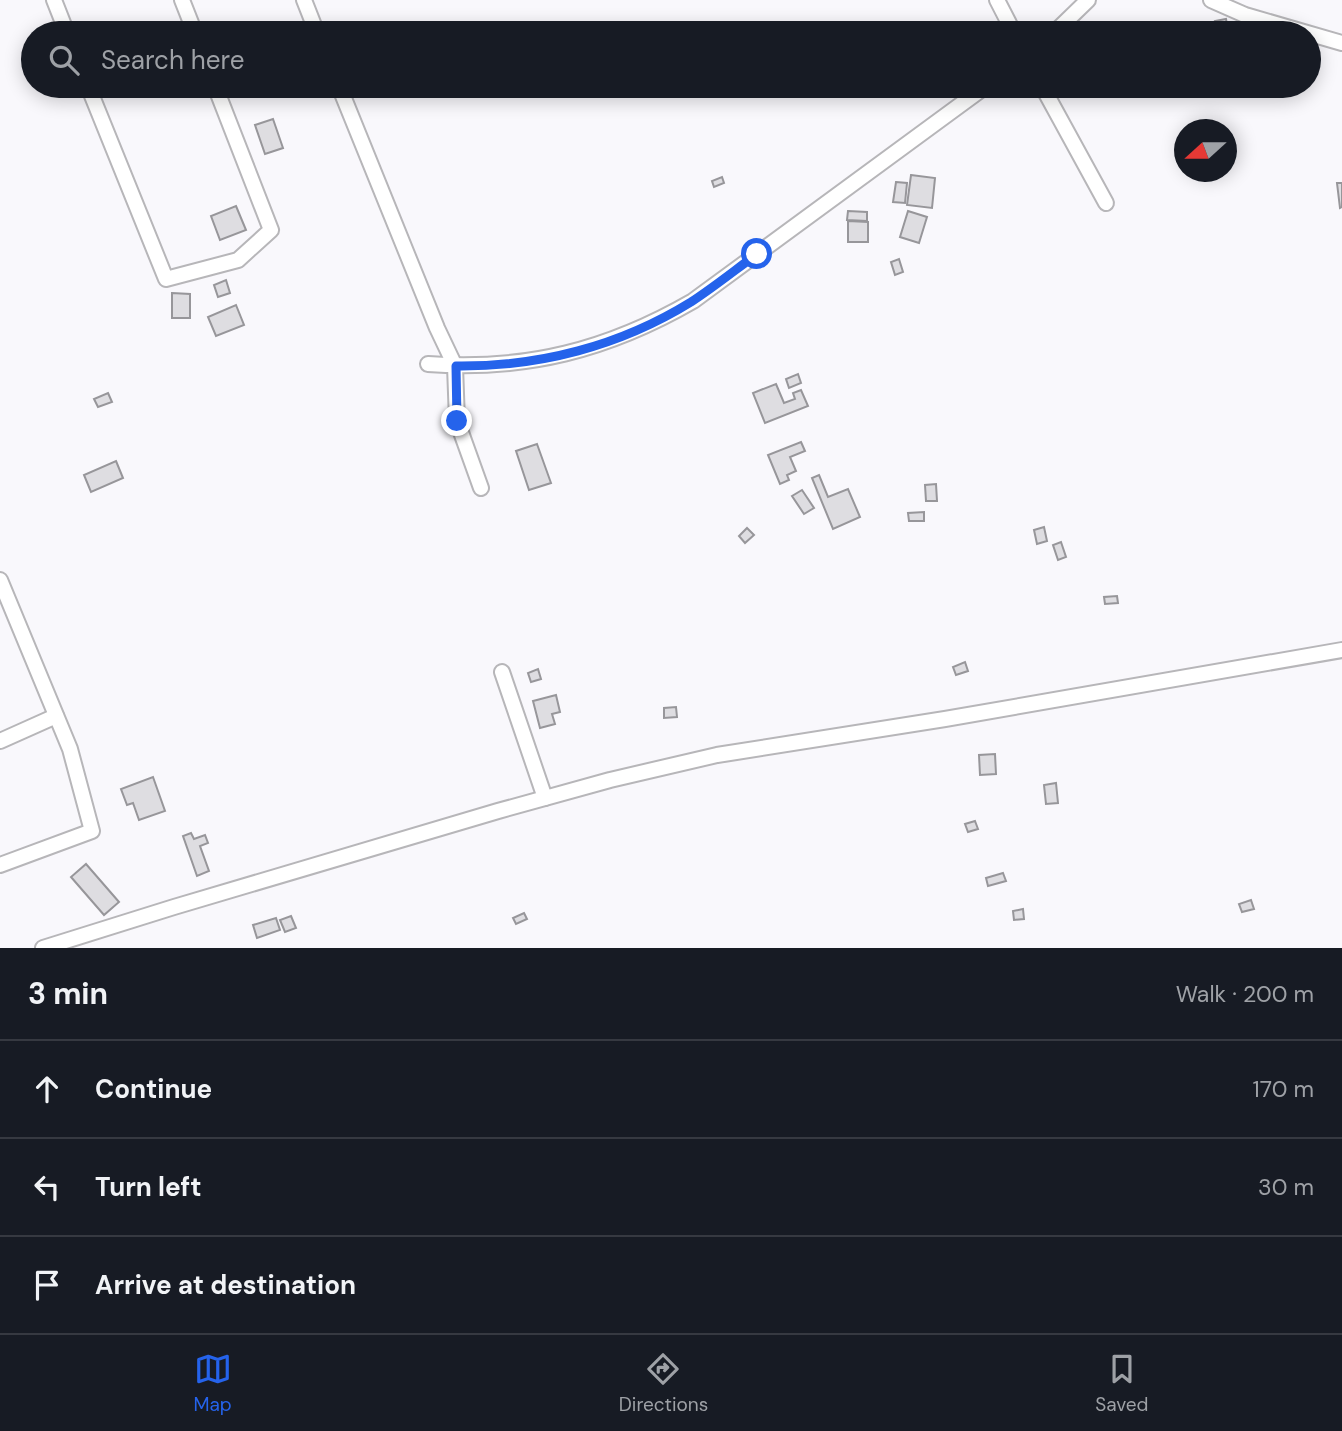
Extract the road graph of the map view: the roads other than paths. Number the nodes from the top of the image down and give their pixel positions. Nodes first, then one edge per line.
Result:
1 (54, 0) edge
2 (182, 0) edge
3 (304, 0) edge
4 (997, 0) edge
5 (1088, 0) edge
6 (1211, 0) edge
7 (62, 21) edge
8 (190, 21) edge
9 (312, 21) edge
10 (1008, 21) edge
11 (1066, 21) edge
12 (1266, 21) edge
13 (1321, 37) edge
14 (1342, 43) edge
15 (93, 98) edge
16 (220, 98) edge
17 (344, 98) edge
18 (970, 98) edge
19 (1049, 98) edge
20 (1106, 202) dead end
21 (428, 364) dead end
22 (456, 366) junction
23 (481, 488) dead end
24 (0, 580) edge
25 (1342, 650) edge
26 (502, 672) dead end
27 (56, 716) junction
28 (0, 741) edge
29 (545, 798) junction
30 (0, 865) edge
31 (61, 945) edge
32 (43, 948) edge

1 - 7 street
2 - 8 street
3 - 9 street
4 - 10 street
5 - 11 street
6 - 12 street
13 - 14 street
15 - 16 street
17 - 22 street
18 - 22 street
19 - 20 street
21 - 22 street
22 - 23 street
24 - 27 street
25 - 29 street
26 - 29 street
27 - 28 street
27 - 30 street
29 - 31 street
31 - 32 street

